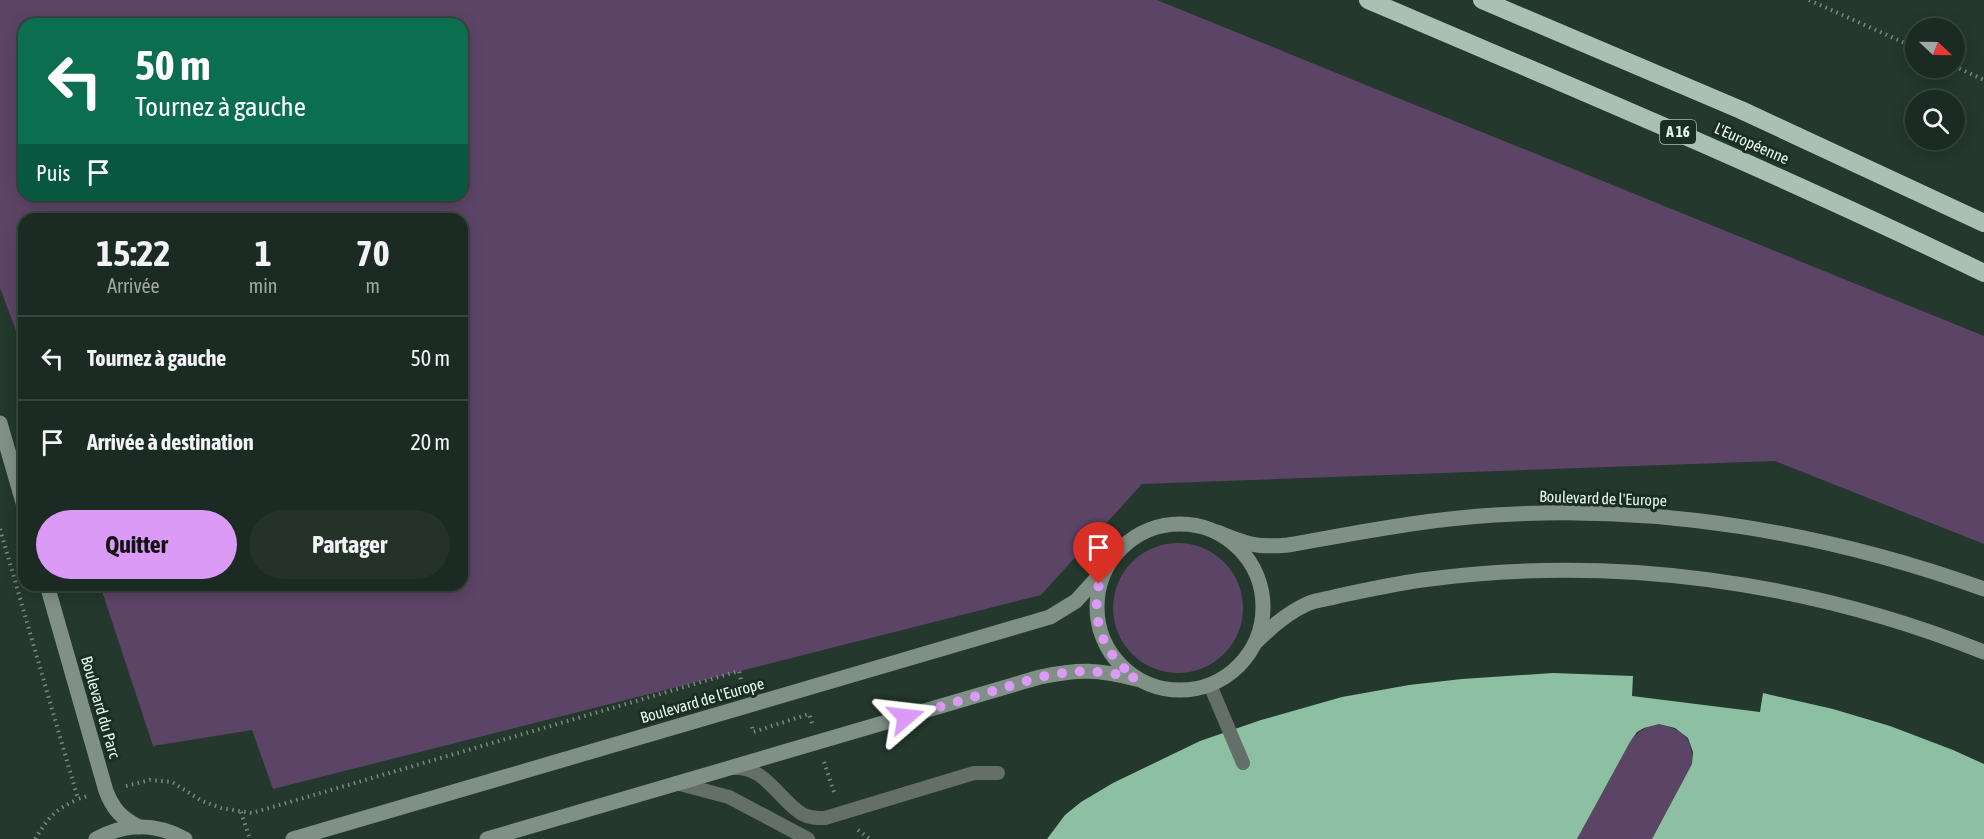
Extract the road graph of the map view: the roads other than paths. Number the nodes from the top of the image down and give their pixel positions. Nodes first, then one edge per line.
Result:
1 (1368, 0) edge
2 (1482, 0) edge
3 (1984, 223) edge
4 (1984, 273) edge
5 (0, 423) edge
6 (18, 485) edge
7 (1217, 532) junction
8 (1105, 569) junction
9 (1984, 590) edge
10 (49, 591) edge
11 (1256, 642) junction
12 (1984, 652) edge
13 (1136, 678) junction
14 (1210, 685) junction
15 (1243, 764) dead end
16 (727, 768) junction
17 (998, 773) dead end
18 (676, 783) junction
19 (139, 827) junction
20 (96, 839) edge
21 (185, 839) edge
22 (293, 839) edge
23 (487, 839) edge
24 (808, 839) edge

1 - 4 highway, L'Européenne / A 16
2 - 3 highway, L'Européenne
5 - 6 main road
7 - 8 main road
7 - 9 main road, Boulevard de l'Europe
7 - 11 main road
8 - 13 main road
8 - 22 main road, Boulevard de l'Europe
10 - 19 main road, Boulevard du Parc
11 - 12 main road
11 - 14 main road
13 - 14 main road
13 - 16 main road
14 - 15 lane
16 - 17 lane
16 - 18 main road
18 - 23 main road
18 - 24 lane
19 - 20 main road
19 - 21 main road

